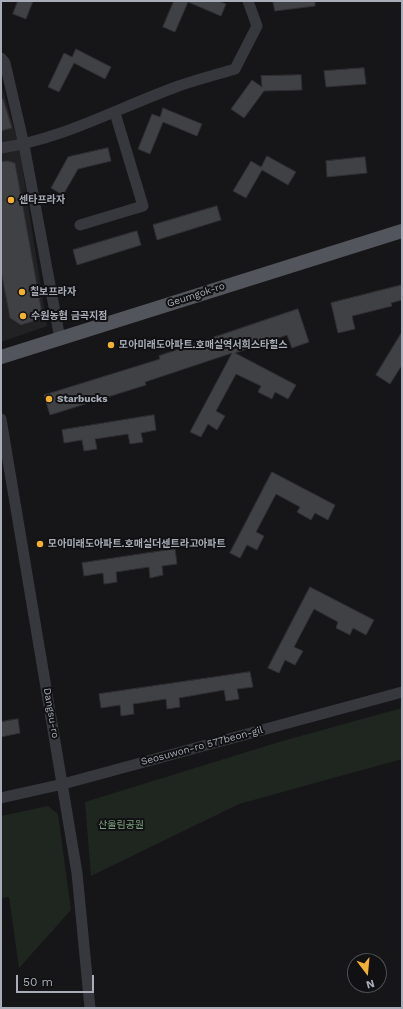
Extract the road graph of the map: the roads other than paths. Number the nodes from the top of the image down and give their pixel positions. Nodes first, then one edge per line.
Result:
1 (248, 1) edge
2 (1, 58) edge
3 (115, 113) junction
4 (24, 145) junction
5 (1, 148) edge
6 (402, 223) edge
7 (80, 225) dead end
8 (396, 232) edge
9 (60, 339) junction
10 (1, 357) edge
11 (1, 419) edge
12 (402, 692) edge
13 (63, 784) junction
14 (1, 798) edge
15 (90, 1008) edge

1 - 3 street
2 - 4 street
3 - 4 street
3 - 7 street
4 - 5 street
4 - 9 street
6 - 8 main road, Geumgok-ro
8 - 9 main road, Geumgok-ro
9 - 10 main road, Geumgok-ro
11 - 13 street, Dangsu-ro
12 - 13 street, Seosuwon-ro 577beon-gil
13 - 14 street, Seosuwon-ro 577beon-gil
13 - 15 street, Dangsu-ro

